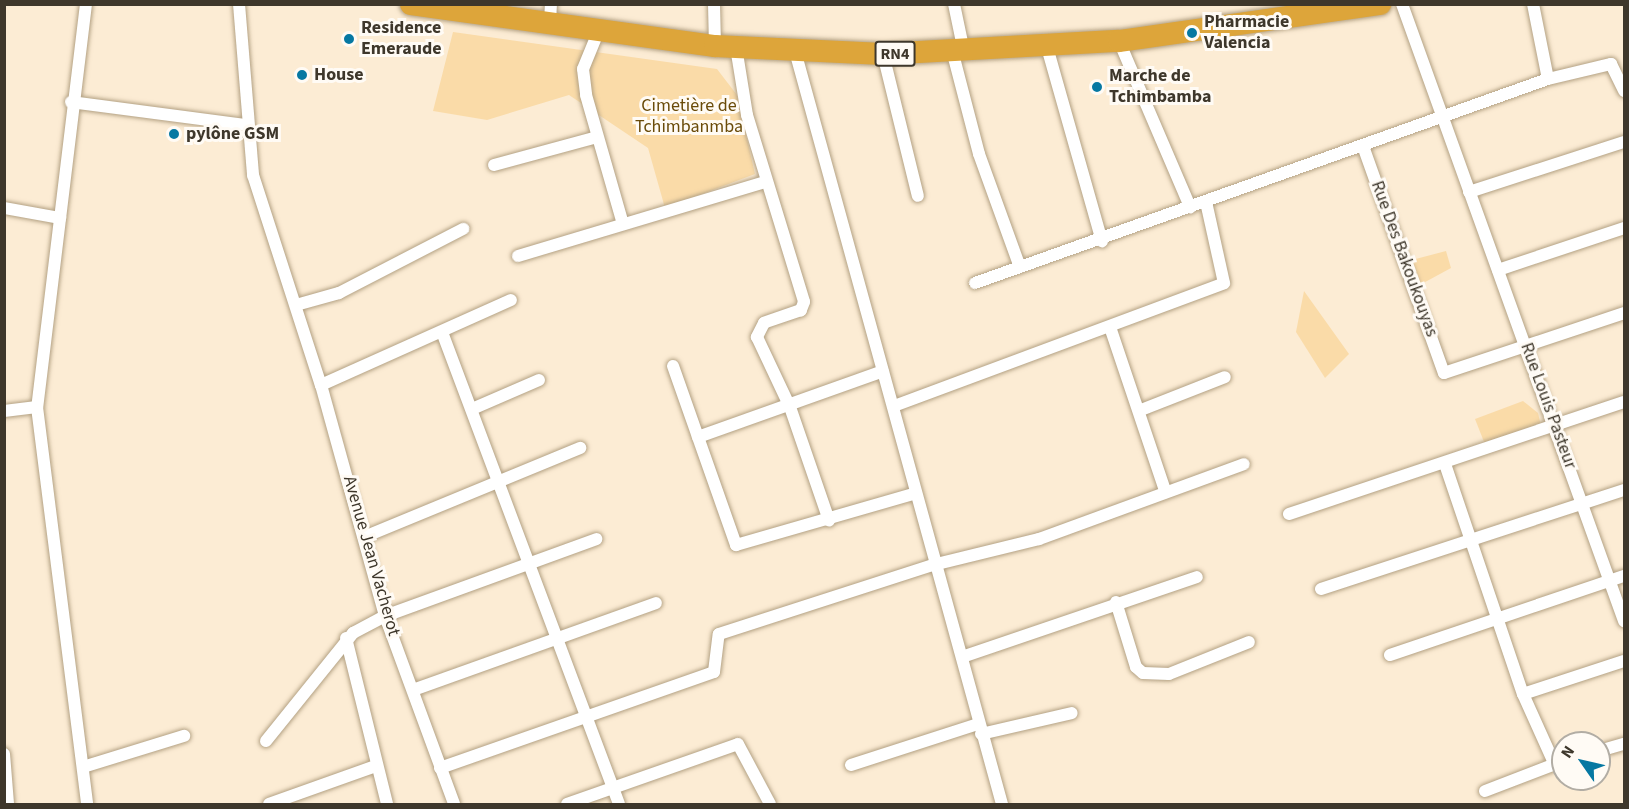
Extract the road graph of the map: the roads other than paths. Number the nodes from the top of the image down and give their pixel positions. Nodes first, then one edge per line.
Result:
1 (86, 4) edge
2 (239, 4) edge
3 (411, 4) edge
4 (714, 4) edge
5 (954, 4) edge
6 (1380, 4) edge
7 (1402, 4) edge
8 (1533, 4) edge
9 (440, 6) edge
10 (1305, 9) edge
11 (551, 13) edge
12 (599, 30) junction
13 (1119, 41) junction
14 (725, 47) junction
15 (1047, 47) junction
16 (795, 51) junction
17 (883, 54) junction
18 (959, 54) junction
19 (1548, 79) junction
20 (1624, 91) edge
21 (71, 102) junction
22 (1440, 117) junction
23 (246, 125) junction
24 (597, 137) junction
25 (1624, 142) edge
26 (1363, 146) junction
27 (494, 165) dead end
28 (765, 182) junction
29 (1468, 192) junction
30 (918, 196) dead end
31 (1206, 202) junction
32 (1190, 207) junction
33 (4, 208) edge
34 (60, 218) junction
35 (623, 224) junction
36 (1624, 228) edge
37 (463, 229) dead end
38 (1102, 241) junction
39 (518, 256) dead end
40 (1020, 267) junction
41 (1498, 270) junction
42 (975, 283) dead end
43 (511, 300) dead end
44 (296, 305) junction
45 (1624, 313) edge
46 (1110, 327) junction
47 (442, 332) junction
48 (1527, 348) junction
49 (673, 366) dead end
50 (883, 371) junction
51 (1225, 377) dead end
52 (539, 380) dead end
53 (321, 385) junction
54 (1624, 402) edge
55 (894, 406) junction
56 (37, 407) junction
57 (790, 407) junction
58 (472, 409) junction
59 (1141, 410) junction
60 (4, 411) edge
61 (1557, 427) junction
62 (698, 437) junction
63 (580, 448) dead end
64 (1244, 464) dead end
65 (1445, 464) junction
66 (500, 484) junction
67 (1165, 490) junction
68 (1624, 490) edge
69 (916, 493) junction
70 (1583, 505) junction
71 (1288, 514) dead end
72 (829, 520) junction
73 (364, 537) junction
74 (596, 539) dead end
75 (1473, 539) junction
76 (528, 565) junction
77 (933, 565) junction
78 (1624, 576) edge
79 (1197, 578) dead end
80 (1610, 581) junction
81 (1321, 589) dead end
82 (1116, 602) junction
83 (657, 603) dead end
84 (385, 616) junction
85 (1499, 618) junction
86 (1624, 621) edge
87 (346, 638) junction
88 (557, 639) junction
89 (1249, 642) dead end
90 (1390, 655) dead end
91 (962, 657) junction
92 (1624, 661) edge
93 (413, 690) junction
94 (1522, 694) junction
95 (1072, 713) dead end
96 (587, 717) junction
97 (979, 729) junction
98 (184, 736) dead end
99 (266, 741) dead end
100 (1551, 747) edge
101 (4, 754) edge
102 (851, 765) dead end
103 (1551, 765) edge
104 (376, 766) junction
105 (83, 767) junction
106 (440, 768) junction
107 (5, 777) edge
108 (613, 787) junction
109 (1485, 791) dead end
110 (8, 804) edge
111 (87, 804) edge
112 (269, 804) edge
113 (387, 804) edge
114 (454, 804) edge
115 (567, 804) edge
116 (619, 804) edge
117 (770, 804) edge
118 (1002, 804) edge

1 - 21 street
2 - 23 street
3 - 9 highway, RN4
4 - 14 street
5 - 18 street
6 - 10 highway, RN4
7 - 22 street, Rue Louis Pasteur
8 - 19 street
9 - 11 highway, RN4
10 - 13 highway, RN4
11 - 12 highway, RN4
12 - 14 highway, RN4
12 - 24 street
13 - 15 highway, RN4
13 - 32 street
14 - 16 highway, RN4
14 - 28 street
15 - 18 highway, RN4
15 - 38 street
16 - 17 highway, RN4
16 - 50 street
17 - 18 highway, RN4
17 - 30 street
18 - 40 street
19 - 20 street
19 - 22 street
21 - 23 street
21 - 34 street
22 - 26 street
22 - 29 street, Rue Louis Pasteur
23 - 44 street, Avenue Jean Vacherot
24 - 27 street
24 - 35 street
25 - 29 street
26 - 31 street
26 - 48 street, Rue Des Bakoukouyas
28 - 35 street
28 - 57 street
29 - 41 street, Rue Louis Pasteur
31 - 32 street
31 - 46 street
32 - 38 street
33 - 34 street
34 - 56 street
35 - 39 street
36 - 41 street
37 - 44 street
38 - 40 street
40 - 42 street
41 - 48 street, Rue Louis Pasteur
43 - 47 street
44 - 53 street, Avenue Jean Vacherot
45 - 48 street
46 - 55 street
46 - 59 street
47 - 53 street
47 - 58 street
48 - 61 street, Rue Louis Pasteur
49 - 62 street
50 - 55 street
50 - 57 street
51 - 59 street
52 - 58 street
53 - 73 street, Avenue Jean Vacherot
54 - 61 street
55 - 69 street
56 - 60 street
56 - 105 street
57 - 62 street
57 - 72 street
58 - 66 street
59 - 67 street
61 - 65 street
61 - 70 street, Rue Louis Pasteur
62 - 72 street
63 - 66 street
64 - 67 street
65 - 71 street
65 - 75 street
66 - 73 street
66 - 76 street
67 - 77 street
68 - 70 street
69 - 72 street
69 - 77 street
70 - 75 street
70 - 80 street, Rue Louis Pasteur
73 - 84 street, Avenue Jean Vacherot
74 - 76 street
75 - 81 street
75 - 85 street
76 - 84 street
76 - 88 street
77 - 91 street
77 - 96 street
78 - 80 street
79 - 82 street
80 - 85 street
80 - 86 street, Rue Louis Pasteur
82 - 89 street
82 - 91 street
83 - 88 street
84 - 87 street
84 - 93 street, Avenue Jean Vacherot
85 - 90 street
85 - 94 street
87 - 99 street
87 - 104 street
88 - 93 street
88 - 96 street
91 - 97 street
92 - 94 street
93 - 106 street, Avenue Jean Vacherot
94 - 100 street
95 - 97 street
96 - 106 street
96 - 108 street
97 - 102 street
97 - 118 street
98 - 105 street
101 - 107 street
103 - 109 street
104 - 112 street
104 - 113 street
105 - 111 street
106 - 114 street, Avenue Jean Vacherot
107 - 110 street
108 - 115 street
108 - 116 street
108 - 117 street

